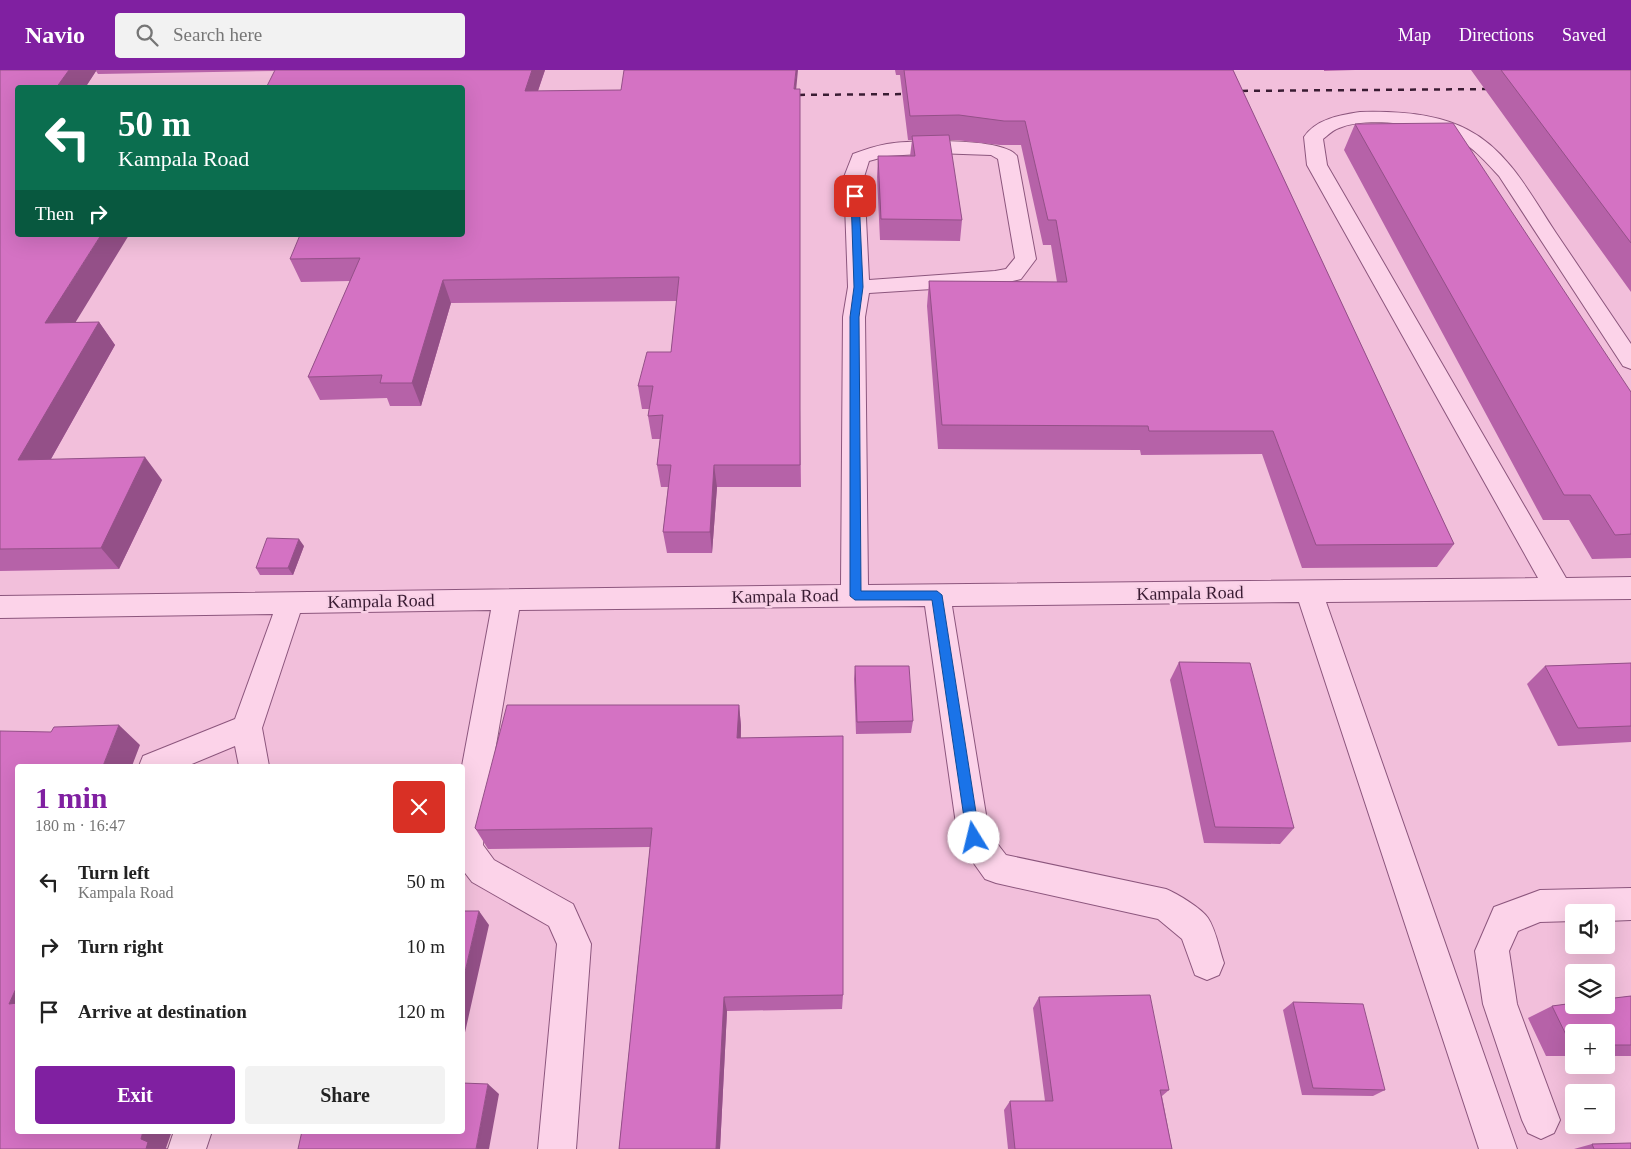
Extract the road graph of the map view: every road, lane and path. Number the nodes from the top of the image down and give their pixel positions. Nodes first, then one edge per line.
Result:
1 (858, 287) junction
2 (1631, 362) edge
3 (1631, 588) edge
4 (1558, 589) junction
5 (1309, 591) junction
6 (937, 595) junction
7 (855, 596) junction
8 (507, 599) junction
9 (290, 603) junction
10 (0, 607) edge
11 (247, 728) junction
12 (159, 764) edge
13 (254, 764) edge
14 (1631, 904) edge
15 (1207, 963) dead end
16 (1541, 1120) dead end
17 (192, 1134) edge
18 (188, 1149) edge
19 (557, 1149) edge
20 (1498, 1149) edge

1 - 1 street
1 - 7 street
2 - 4 street
3 - 4 street, Kampala Road
4 - 5 street, Kampala Road
5 - 6 street, Kampala Road
5 - 20 street
6 - 7 street, Kampala Road
6 - 15 street
7 - 8 street, Kampala Road
8 - 9 street, Kampala Road
8 - 19 street
9 - 10 street, Kampala Road
9 - 11 street
11 - 12 street
11 - 13 street
14 - 16 street
17 - 18 street

